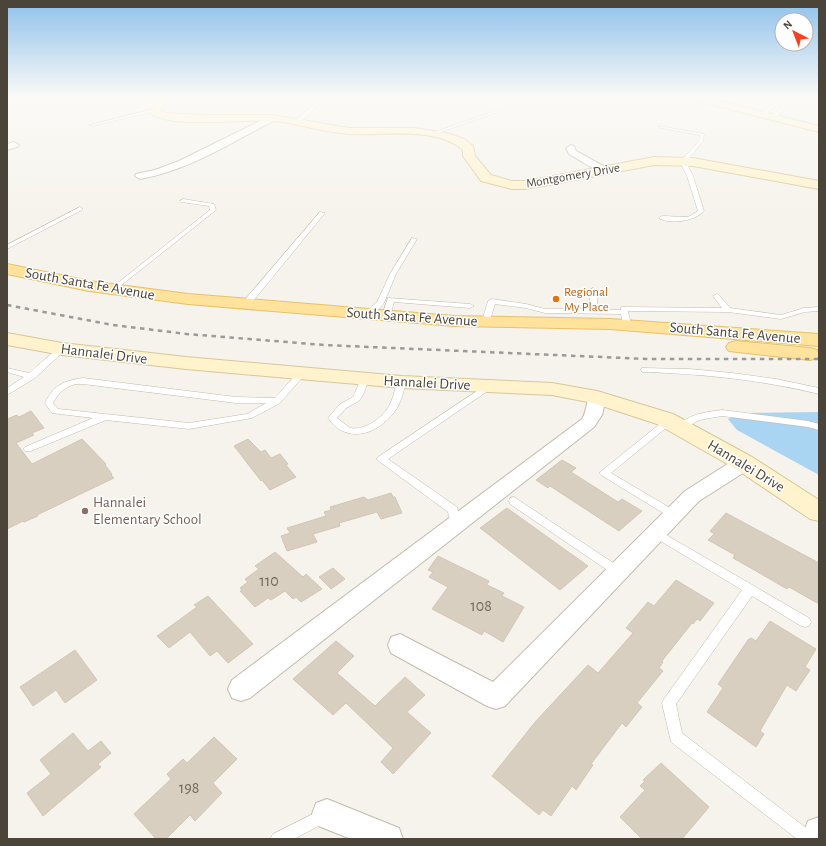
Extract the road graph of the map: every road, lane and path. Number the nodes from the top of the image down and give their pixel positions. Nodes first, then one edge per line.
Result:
1 (233, 137) edge
2 (454, 137) edge
3 (701, 137) edge
4 (571, 148) dead end
5 (683, 162) junction
6 (603, 170) junction
7 (140, 176) dead end
8 (819, 185) edge
9 (183, 201) dead end
10 (80, 209) dead end
11 (322, 213) dead end
12 (662, 218) dead end
13 (414, 240) dead end
14 (7, 247) edge
15 (7, 269) edge
16 (7, 281) edge
17 (112, 290) junction
18 (594, 290) dead end
19 (717, 296) dead end
20 (246, 304) junction
21 (470, 306) dead end
22 (819, 309) edge
23 (728, 310) junction
24 (594, 312) junction
25 (377, 315) junction
26 (626, 319) junction
27 (486, 321) junction
28 (595, 338) junction
29 (7, 339) edge
30 (819, 340) edge
31 (819, 345) edge
32 (62, 349) junction
33 (819, 354) edge
34 (7, 370) edge
35 (645, 370) dead end
36 (302, 373) junction
37 (32, 376) junction
38 (365, 379) junction
39 (402, 382) junction
40 (489, 386) junction
41 (819, 391) edge
42 (7, 392) edge
43 (597, 397) junction
44 (277, 401) junction
45 (106, 416) junction
46 (675, 425) junction
47 (819, 427) edge
48 (28, 449) dead end
49 (744, 463) junction
50 (514, 501) dead end
51 (819, 512) edge
52 (673, 515) junction
53 (456, 526) junction
54 (656, 533) junction
55 (617, 572) junction
56 (750, 589) junction
57 (805, 622) dead end
58 (400, 645) dead end
59 (241, 689) dead end
60 (326, 814) joint
61 (819, 832) edge
62 (278, 839) edge
63 (388, 839) edge
64 (810, 839) edge
65 (816, 839) edge

1 - 7 street
2 - 6 street, Montgomery Drive
3 - 5 lane
4 - 6 street
5 - 6 street, Montgomery Drive
5 - 8 street, Montgomery Drive
5 - 12 lane
9 - 17 lane
10 - 14 lane
11 - 20 lane
13 - 25 lane
15 - 17 main road, South Santa Fe Avenue
16 - 28 main road, South Santa Fe Avenue
17 - 20 main road, South Santa Fe Avenue
18 - 24 lane
19 - 23 lane
20 - 25 main road, South Santa Fe Avenue
21 - 25 lane
22 - 23 lane
23 - 26 lane
24 - 26 lane
24 - 27 lane
25 - 27 main road, South Santa Fe Avenue
26 - 27 main road, South Santa Fe Avenue
26 - 30 main road, South Santa Fe Avenue
28 - 31 main road
28 - 33 main road, South Santa Fe Avenue
29 - 32 street, Hannalei Drive
32 - 36 street, Hannalei Drive
32 - 37 lane
34 - 37 lane
35 - 41 lane
36 - 38 street, Hannalei Drive
36 - 44 lane
37 - 42 lane
38 - 39 street, Hannalei Drive
38 - 39 lane
39 - 40 street, Hannalei Drive
40 - 43 street, Hannalei Drive
40 - 53 lane
43 - 46 street, Hannalei Drive
43 - 53 street
44 - 45 lane
44 - 45 lane
45 - 48 lane
46 - 47 lane
46 - 49 street, Hannalei Drive
46 - 52 lane
49 - 51 street, Hannalei Drive
49 - 52 street
50 - 55 lane
52 - 54 street
53 - 59 street
54 - 55 street
54 - 56 lane
55 - 58 street
56 - 57 lane
56 - 64 lane
60 - 62 lane
60 - 63 street
61 - 65 street

